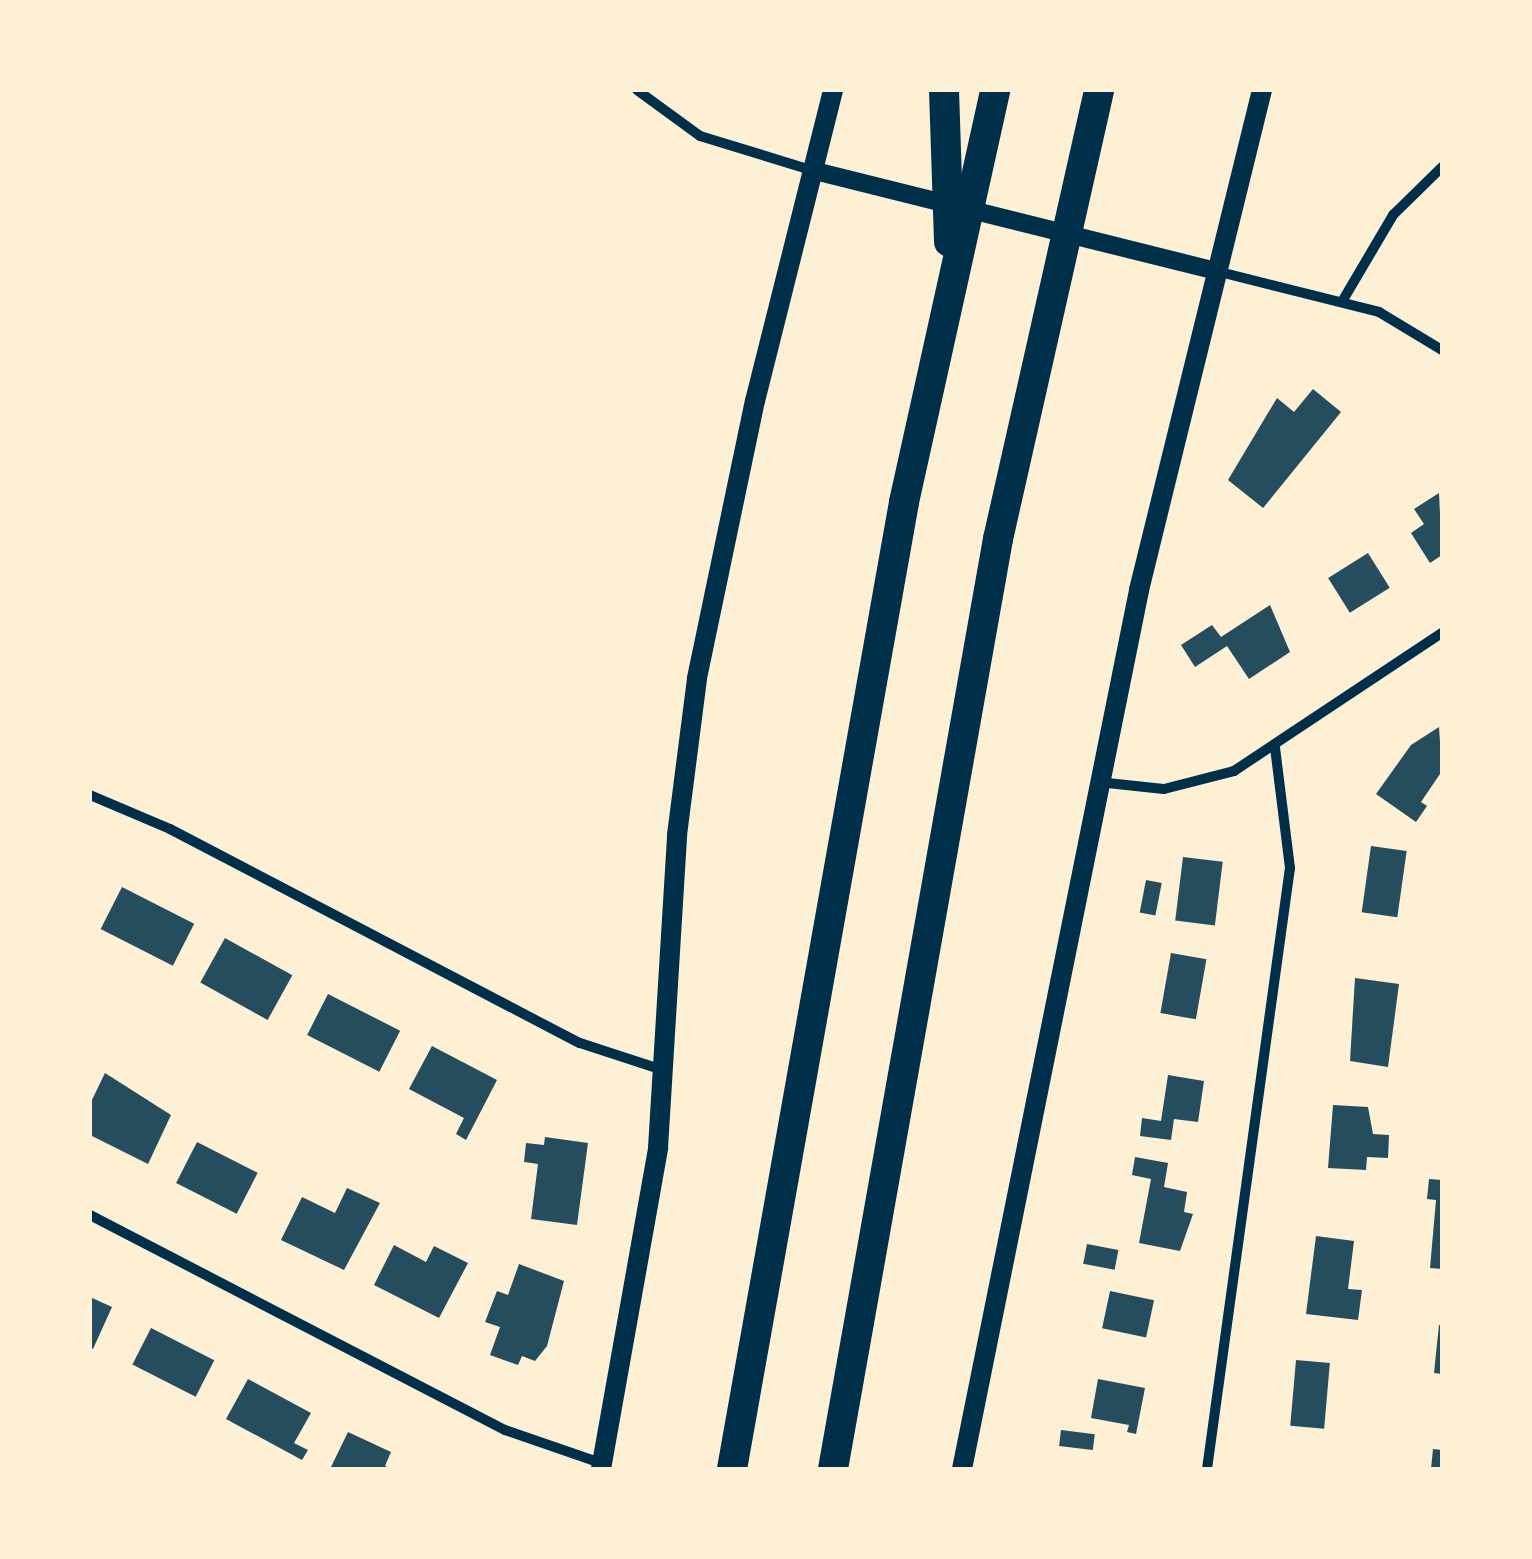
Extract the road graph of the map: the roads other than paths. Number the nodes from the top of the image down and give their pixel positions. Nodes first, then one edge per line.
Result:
1 (637, 90) edge
2 (833, 90) edge
3 (944, 90) edge
4 (995, 90) edge
5 (1099, 90) edge
6 (1262, 90) edge
7 (1442, 167) edge
8 (811, 170) junction
9 (1216, 272) junction
10 (951, 278) junction
11 (1343, 300) junction
12 (1442, 350) edge
13 (1442, 634) edge
14 (1276, 748) junction
15 (1098, 782) junction
16 (90, 795) edge
17 (664, 1070) junction
18 (90, 1216) edge
19 (602, 1466) edge
20 (732, 1469) edge
21 (832, 1469) edge
22 (962, 1469) edge
23 (1207, 1469) edge

1 - 8 street
2 - 8 main road
3 - 10 highway
4 - 10 highway
5 - 21 highway
6 - 9 main road
7 - 11 street
8 - 9 street
8 - 17 main road
9 - 11 street
9 - 15 main road
10 - 20 highway
11 - 12 street
13 - 14 street
14 - 15 street
14 - 23 street
15 - 22 main road
16 - 17 street
17 - 19 main road
18 - 19 street

